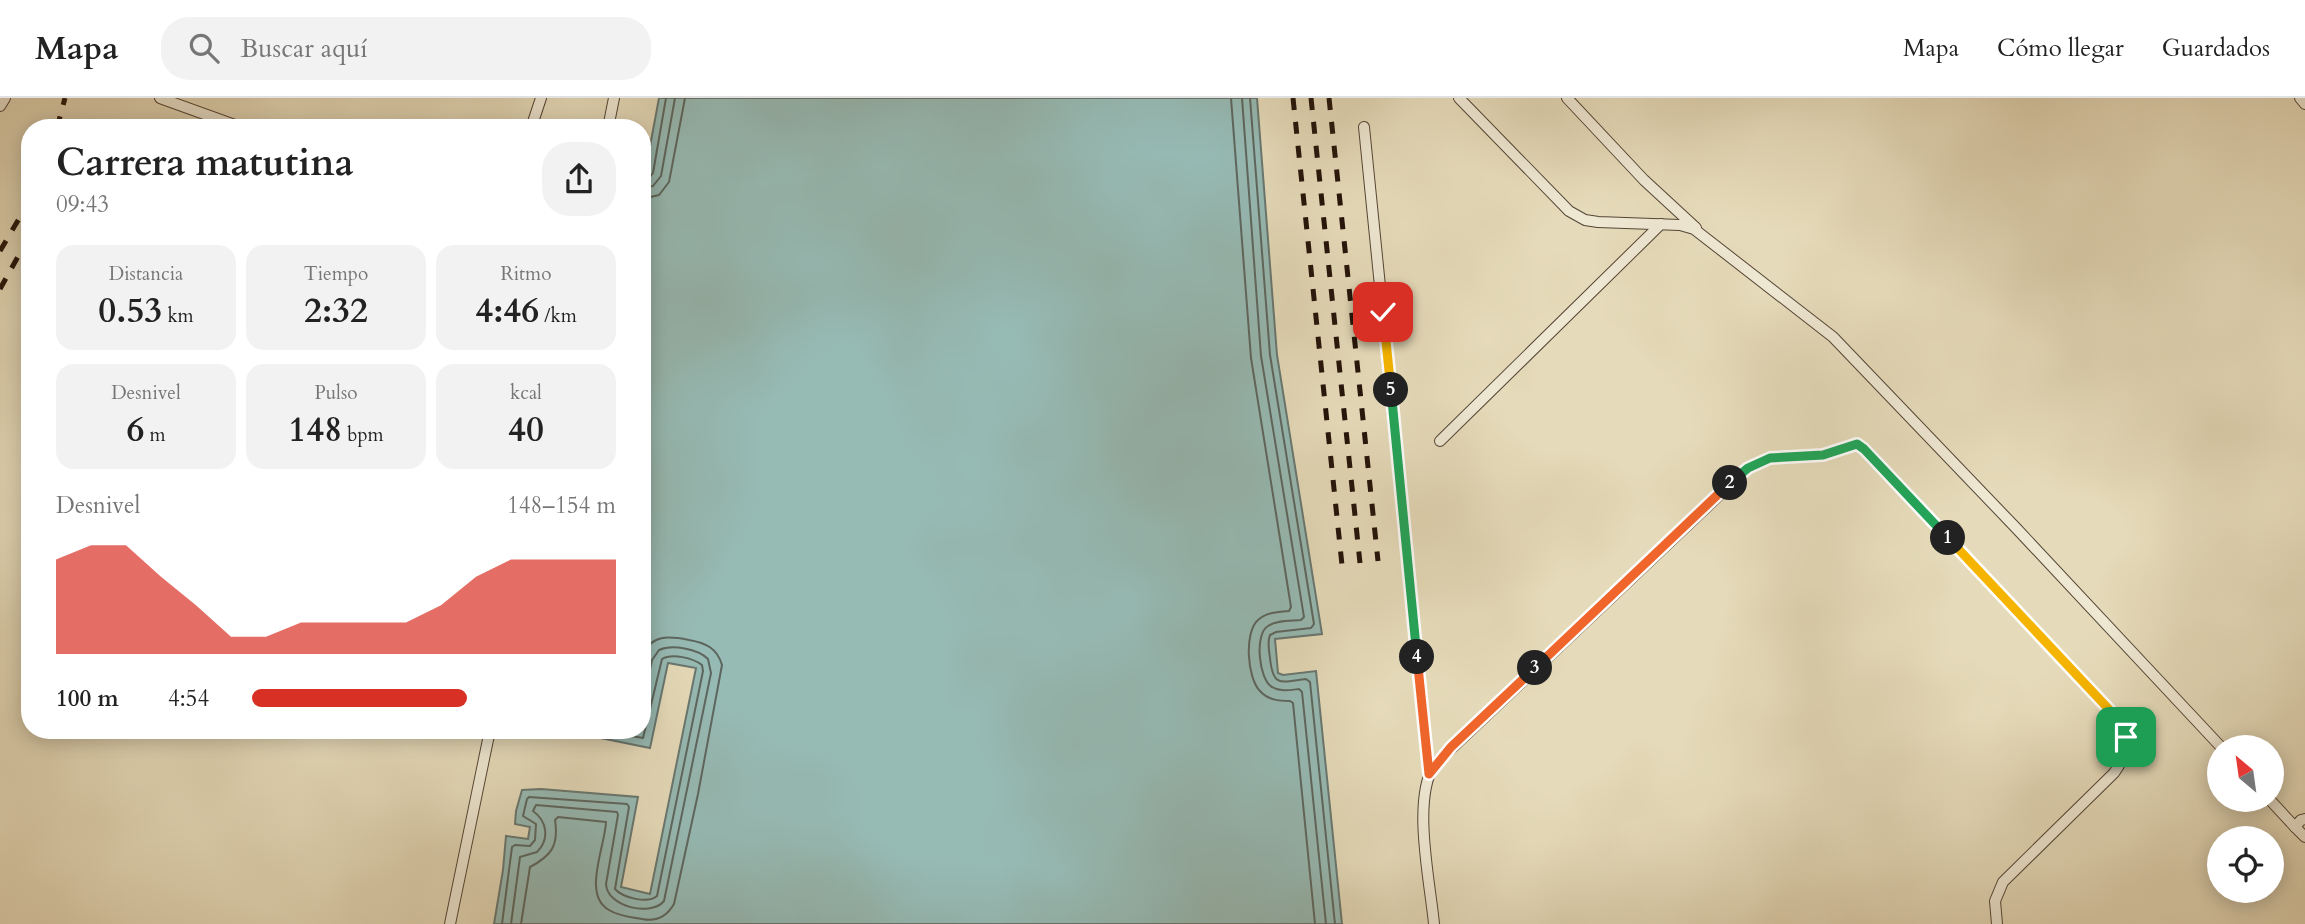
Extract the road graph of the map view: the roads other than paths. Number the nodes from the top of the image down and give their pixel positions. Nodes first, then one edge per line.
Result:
1 (5, 98) edge
2 (160, 98) edge
3 (541, 98) edge
4 (614, 98) edge
5 (1459, 98) edge
6 (1567, 98) edge
7 (2300, 98) edge
8 (2305, 104) edge
9 (0, 106) edge
10 (218, 119) edge
11 (534, 119) edge
12 (610, 119) edge
13 (1364, 127) dead end
14 (1661, 225) junction
15 (1707, 238) junction
16 (1440, 441) dead end
17 (2210, 735) edge
18 (488, 739) edge
19 (1429, 774) junction
20 (2281, 812) edge
21 (2305, 819) edge
22 (2295, 827) junction
23 (2305, 837) edge
24 (450, 924) edge
25 (1434, 924) edge
26 (1997, 924) edge

1 - 9 lane
2 - 10 lane
3 - 11 lane
4 - 12 lane
5 - 14 lane
6 - 15 lane
7 - 8 lane
13 - 19 lane
14 - 15 lane
14 - 16 lane
15 - 17 lane
18 - 24 lane
19 - 25 lane
19 - 26 lane
20 - 22 lane
21 - 22 lane
22 - 23 lane

